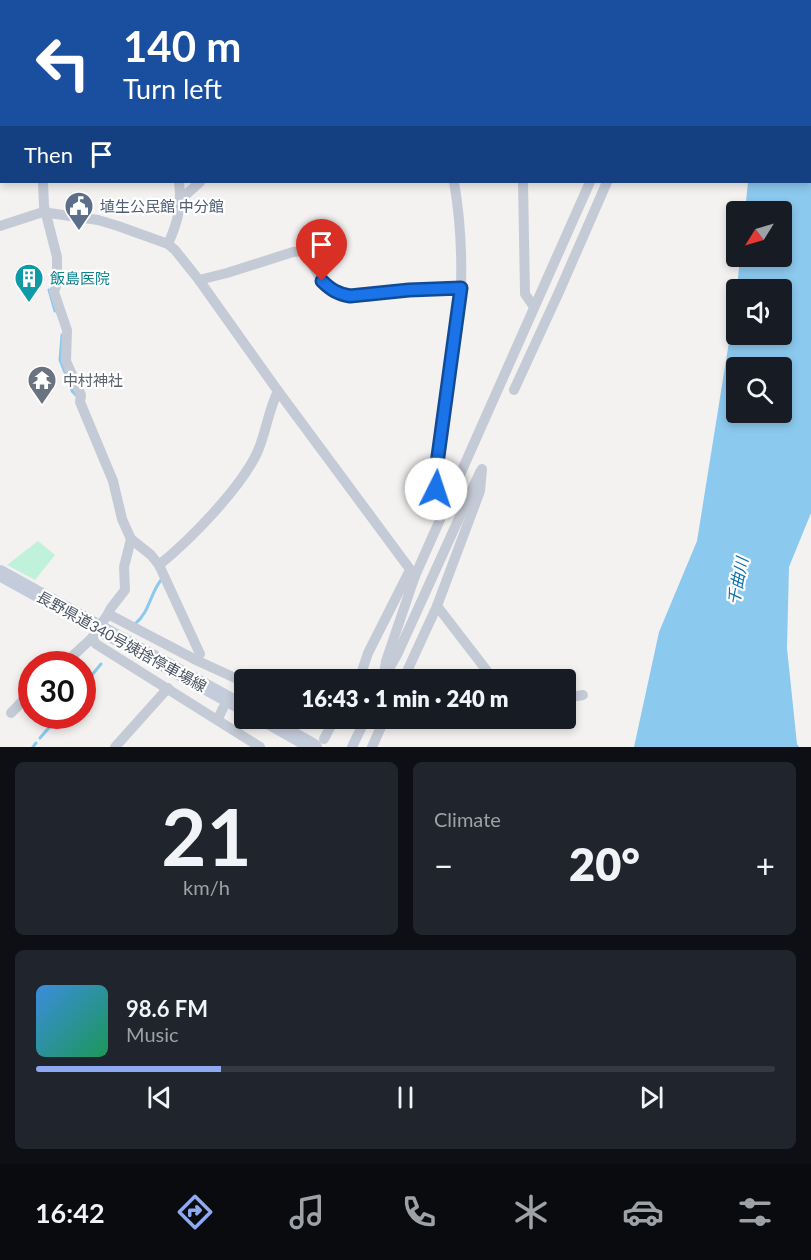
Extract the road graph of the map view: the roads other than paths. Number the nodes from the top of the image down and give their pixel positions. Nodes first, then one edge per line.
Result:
1 (43, 183) edge
2 (179, 183) edge
3 (199, 183) edge
4 (454, 183) edge
5 (524, 183) edge
6 (590, 183) edge
7 (607, 183) edge
8 (182, 199) junction
9 (46, 212) junction
10 (0, 226) edge
11 (168, 244) junction
12 (199, 280) junction
13 (461, 288) junction
14 (534, 307) junction
15 (514, 390) dead end
16 (278, 391) junction
17 (439, 521) junction
18 (131, 539) junction
19 (159, 565) junction
20 (0, 573) edge
21 (412, 573) junction
22 (437, 606) junction
23 (100, 627) junction
24 (77, 651) edge
25 (200, 654) dead end
26 (363, 669) edge
27 (385, 669) edge
28 (389, 669) edge
29 (408, 669) edge
30 (486, 669) edge
31 (234, 677) edge
32 (168, 688) junction
33 (583, 695) dead end
34 (576, 696) edge
35 (234, 702) edge
36 (18, 706) edge
37 (223, 708) dead end
38 (11, 713) dead end
39 (218, 719) junction
40 (288, 729) edge
41 (328, 729) edge
42 (361, 729) edge
43 (380, 729) edge
44 (319, 743) edge
45 (115, 747) edge
46 (260, 747) edge
47 (352, 747) edge
48 (372, 747) edge

1 - 9 street
2 - 8 street
3 - 8 street
4 - 13 street
5 - 14 street
6 - 14 street
7 - 15 street
8 - 11 street
9 - 10 street
9 - 11 street
9 - 18 street
11 - 12 street
12 - 13 street
12 - 16 street
13 - 17 street
14 - 17 street
16 - 19 street
16 - 21 street
17 - 21 street
18 - 19 street
18 - 23 street
19 - 25 street
20 - 23 main road, 長野県道340号姨捨停車場線
21 - 26 street
21 - 27 street
22 - 28 street
22 - 29 street
22 - 30 street
23 - 24 street
23 - 31 street
23 - 32 street
23 - 35 main road, 長野県道340号姨捨停車場線
32 - 39 street
32 - 45 street
33 - 34 street
36 - 38 street
37 - 39 street
39 - 46 street
40 - 44 main road
41 - 44 street
42 - 47 street
43 - 48 street

